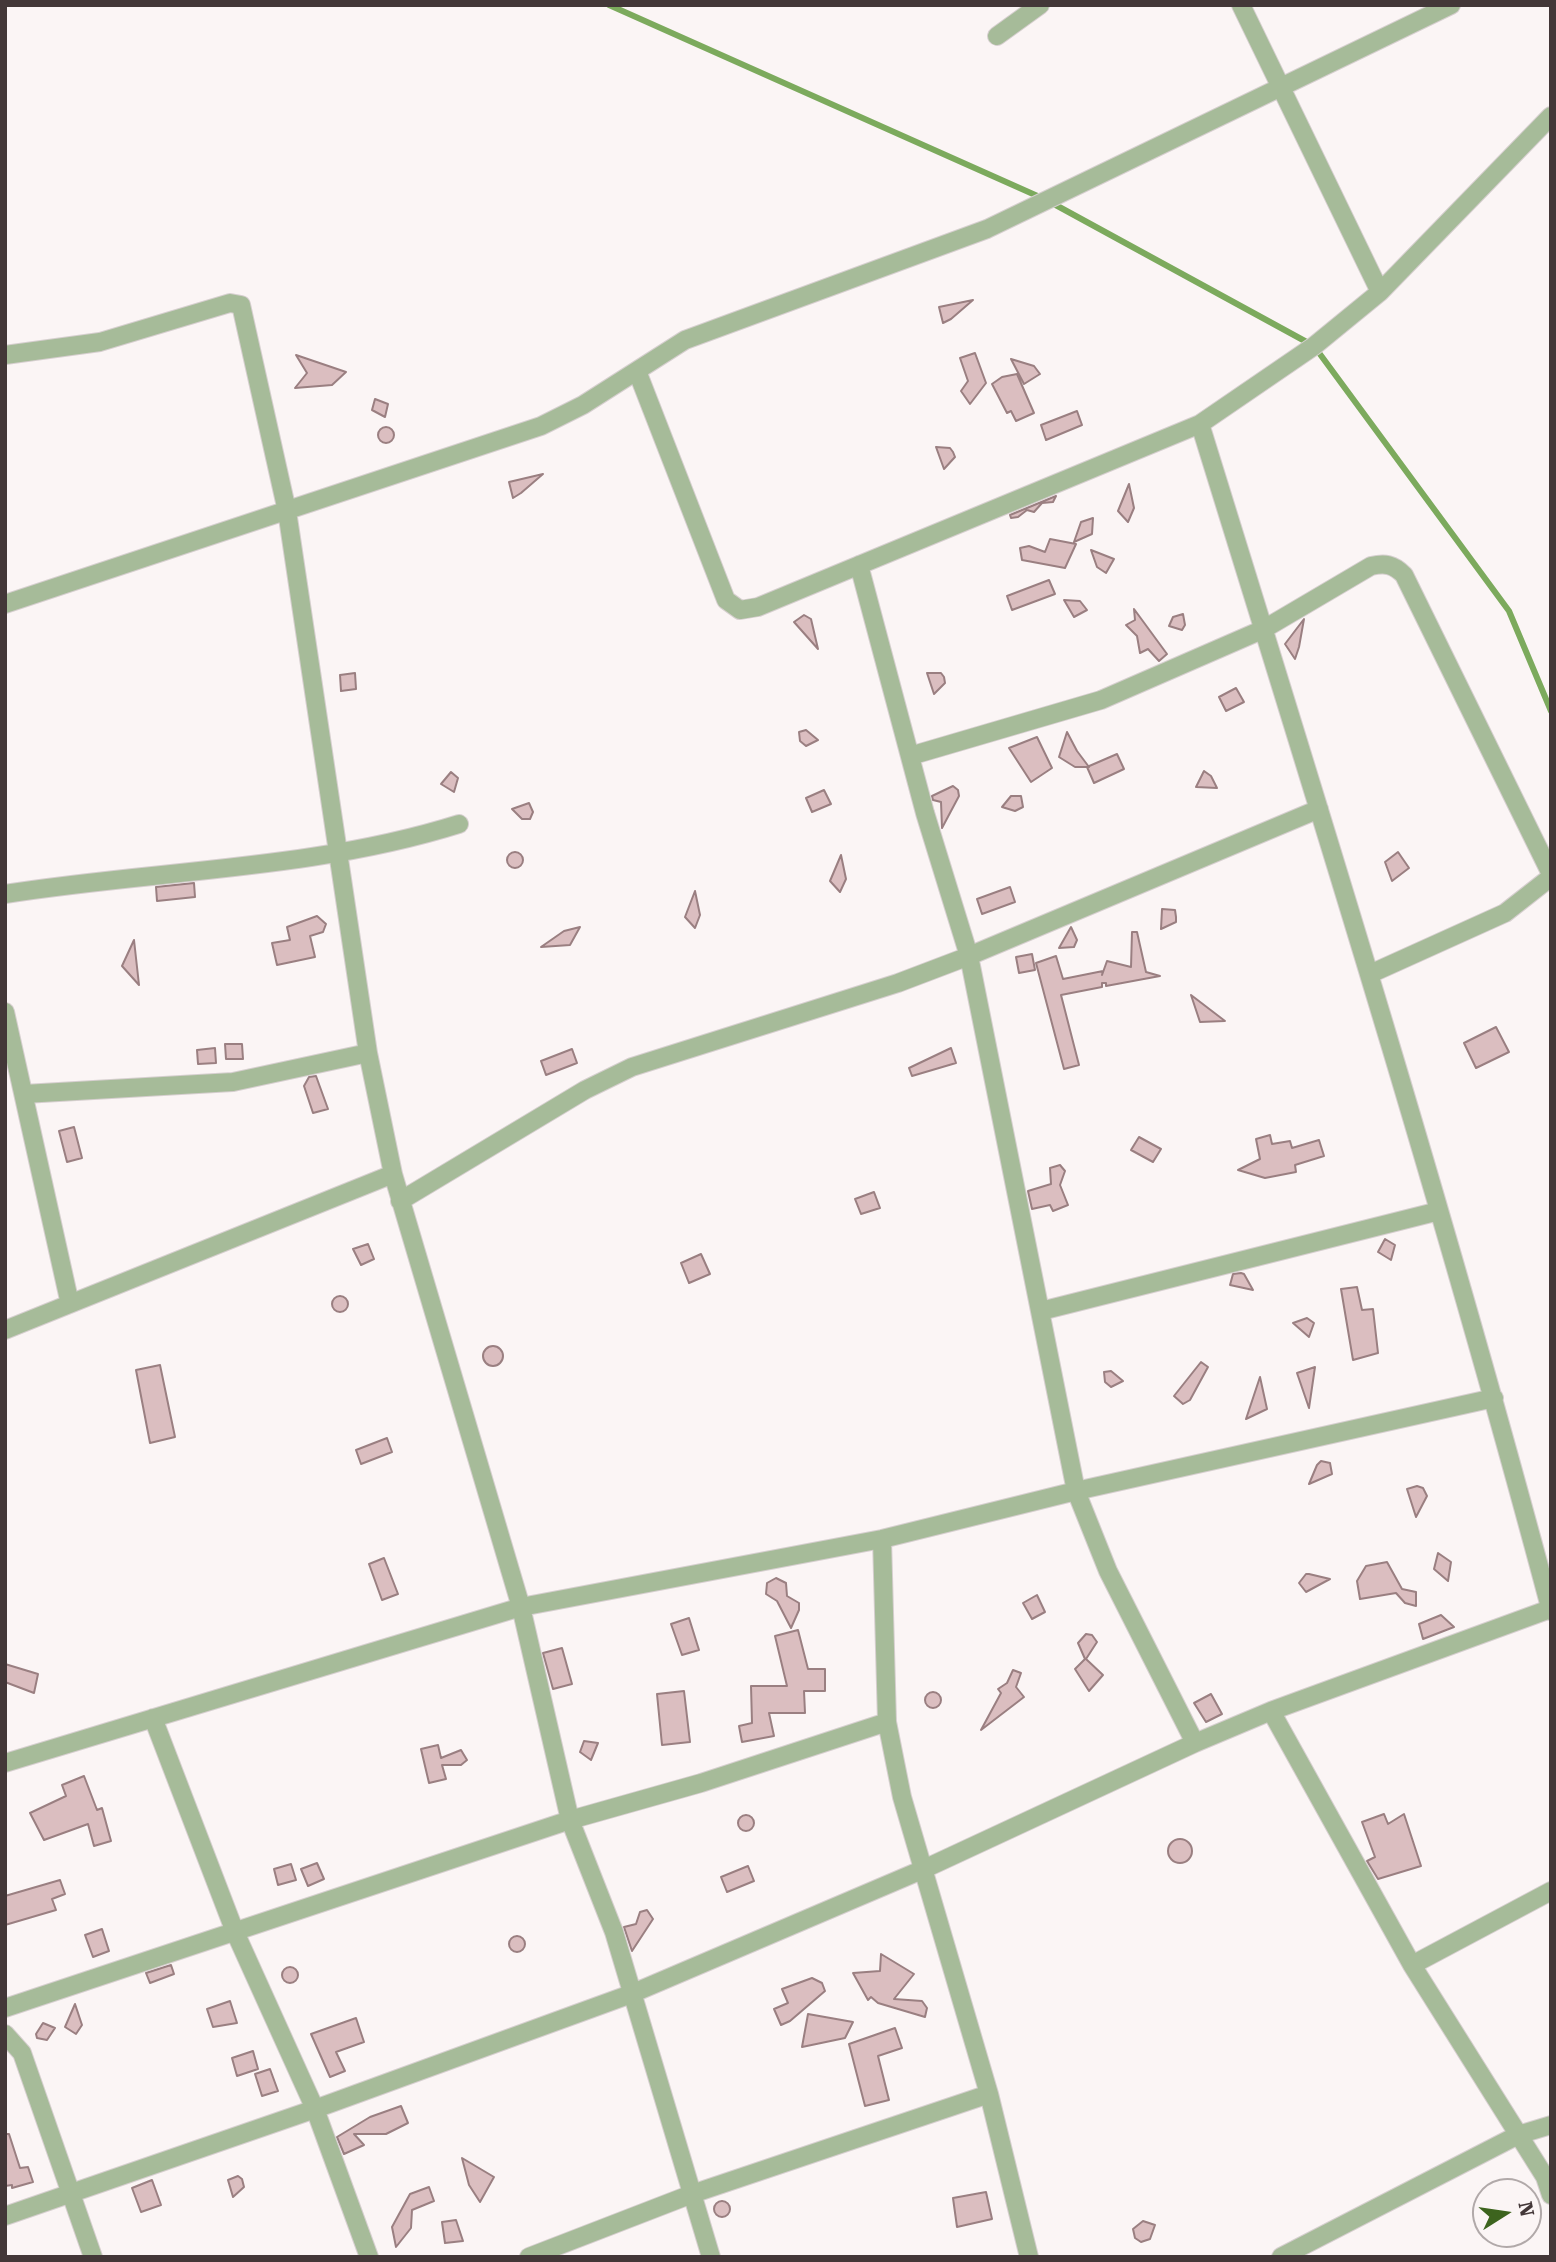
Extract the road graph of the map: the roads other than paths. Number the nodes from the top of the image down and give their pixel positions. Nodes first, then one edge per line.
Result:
1 (1040, 5) edge
2 (1241, 5) edge
3 (1451, 5) edge
4 (997, 36) dead end
5 (1280, 89) junction
6 (1551, 116) edge
7 (1380, 292) junction
8 (5, 355) edge
9 (637, 371) junction
10 (1200, 424) junction
11 (287, 511) junction
12 (859, 565) junction
13 (5, 604) edge
14 (1264, 629) junction
15 (910, 755) junction
16 (1319, 809) junction
17 (459, 824) dead end
18 (339, 850) junction
19 (1551, 875) edge
20 (5, 894) edge
21 (969, 956) junction
22 (1370, 974) junction
23 (5, 1012) edge
24 (368, 1053) junction
25 (24, 1094) junction
26 (393, 1174) junction
27 (400, 1201) junction
28 (1439, 1211) junction
29 (69, 1304) junction
30 (1041, 1311) junction
31 (5, 1330) edge
32 (1494, 1398) junction
33 (1076, 1491) junction
34 (882, 1539) junction
35 (521, 1606) junction
36 (1550, 1610) edge
37 (1271, 1711) junction
38 (153, 1718) junction
39 (887, 1722) junction
40 (1195, 1742) junction
41 (5, 1763) edge
42 (570, 1819) junction
43 (924, 1868) junction
44 (1551, 1891) edge
45 (234, 1932) junction
46 (1412, 1965) junction
47 (631, 1994) junction
48 (5, 2008) edge
49 (5, 2034) edge
50 (989, 2094) junction
51 (315, 2109) junction
52 (1551, 2125) edge
53 (1518, 2135) junction
54 (72, 2194) junction
55 (692, 2194) junction
56 (1551, 2195) edge
57 (5, 2216) edge
58 (93, 2257) edge
59 (369, 2257) edge
60 (529, 2257) edge
61 (711, 2257) edge
62 (1029, 2257) edge
63 (1280, 2257) edge

1 - 4 street
2 - 5 street
3 - 5 street
5 - 7 street
5 - 9 street
6 - 7 street
7 - 10 street
8 - 11 street
9 - 11 street
9 - 12 street
10 - 12 street
10 - 14 street
11 - 13 street
11 - 18 street
12 - 15 street
14 - 15 street
14 - 16 street
14 - 19 street
15 - 21 street
16 - 21 street
16 - 22 street
17 - 18 street
18 - 20 street
18 - 24 street
19 - 22 street
21 - 27 street
21 - 30 street
22 - 28 street
23 - 25 street
24 - 25 street
24 - 26 street
25 - 29 street
26 - 27 street
26 - 29 street
27 - 35 street
28 - 30 street
28 - 32 street
29 - 31 street
30 - 33 street
32 - 33 street
32 - 36 street
33 - 34 street
33 - 40 street
34 - 35 street
34 - 39 street
35 - 38 street
35 - 42 street
36 - 37 street
37 - 40 street
37 - 46 street
38 - 41 street
38 - 45 street
39 - 42 street
39 - 43 street
40 - 43 street
42 - 45 street
42 - 47 street
43 - 47 street
43 - 50 street
44 - 46 street
45 - 48 street
45 - 51 street
46 - 53 street
47 - 51 street
47 - 55 street
49 - 54 street
50 - 55 street
50 - 62 street
51 - 54 street
51 - 59 street
52 - 53 street
53 - 56 street
53 - 63 street
54 - 57 street
54 - 58 street
55 - 60 street
55 - 61 street

